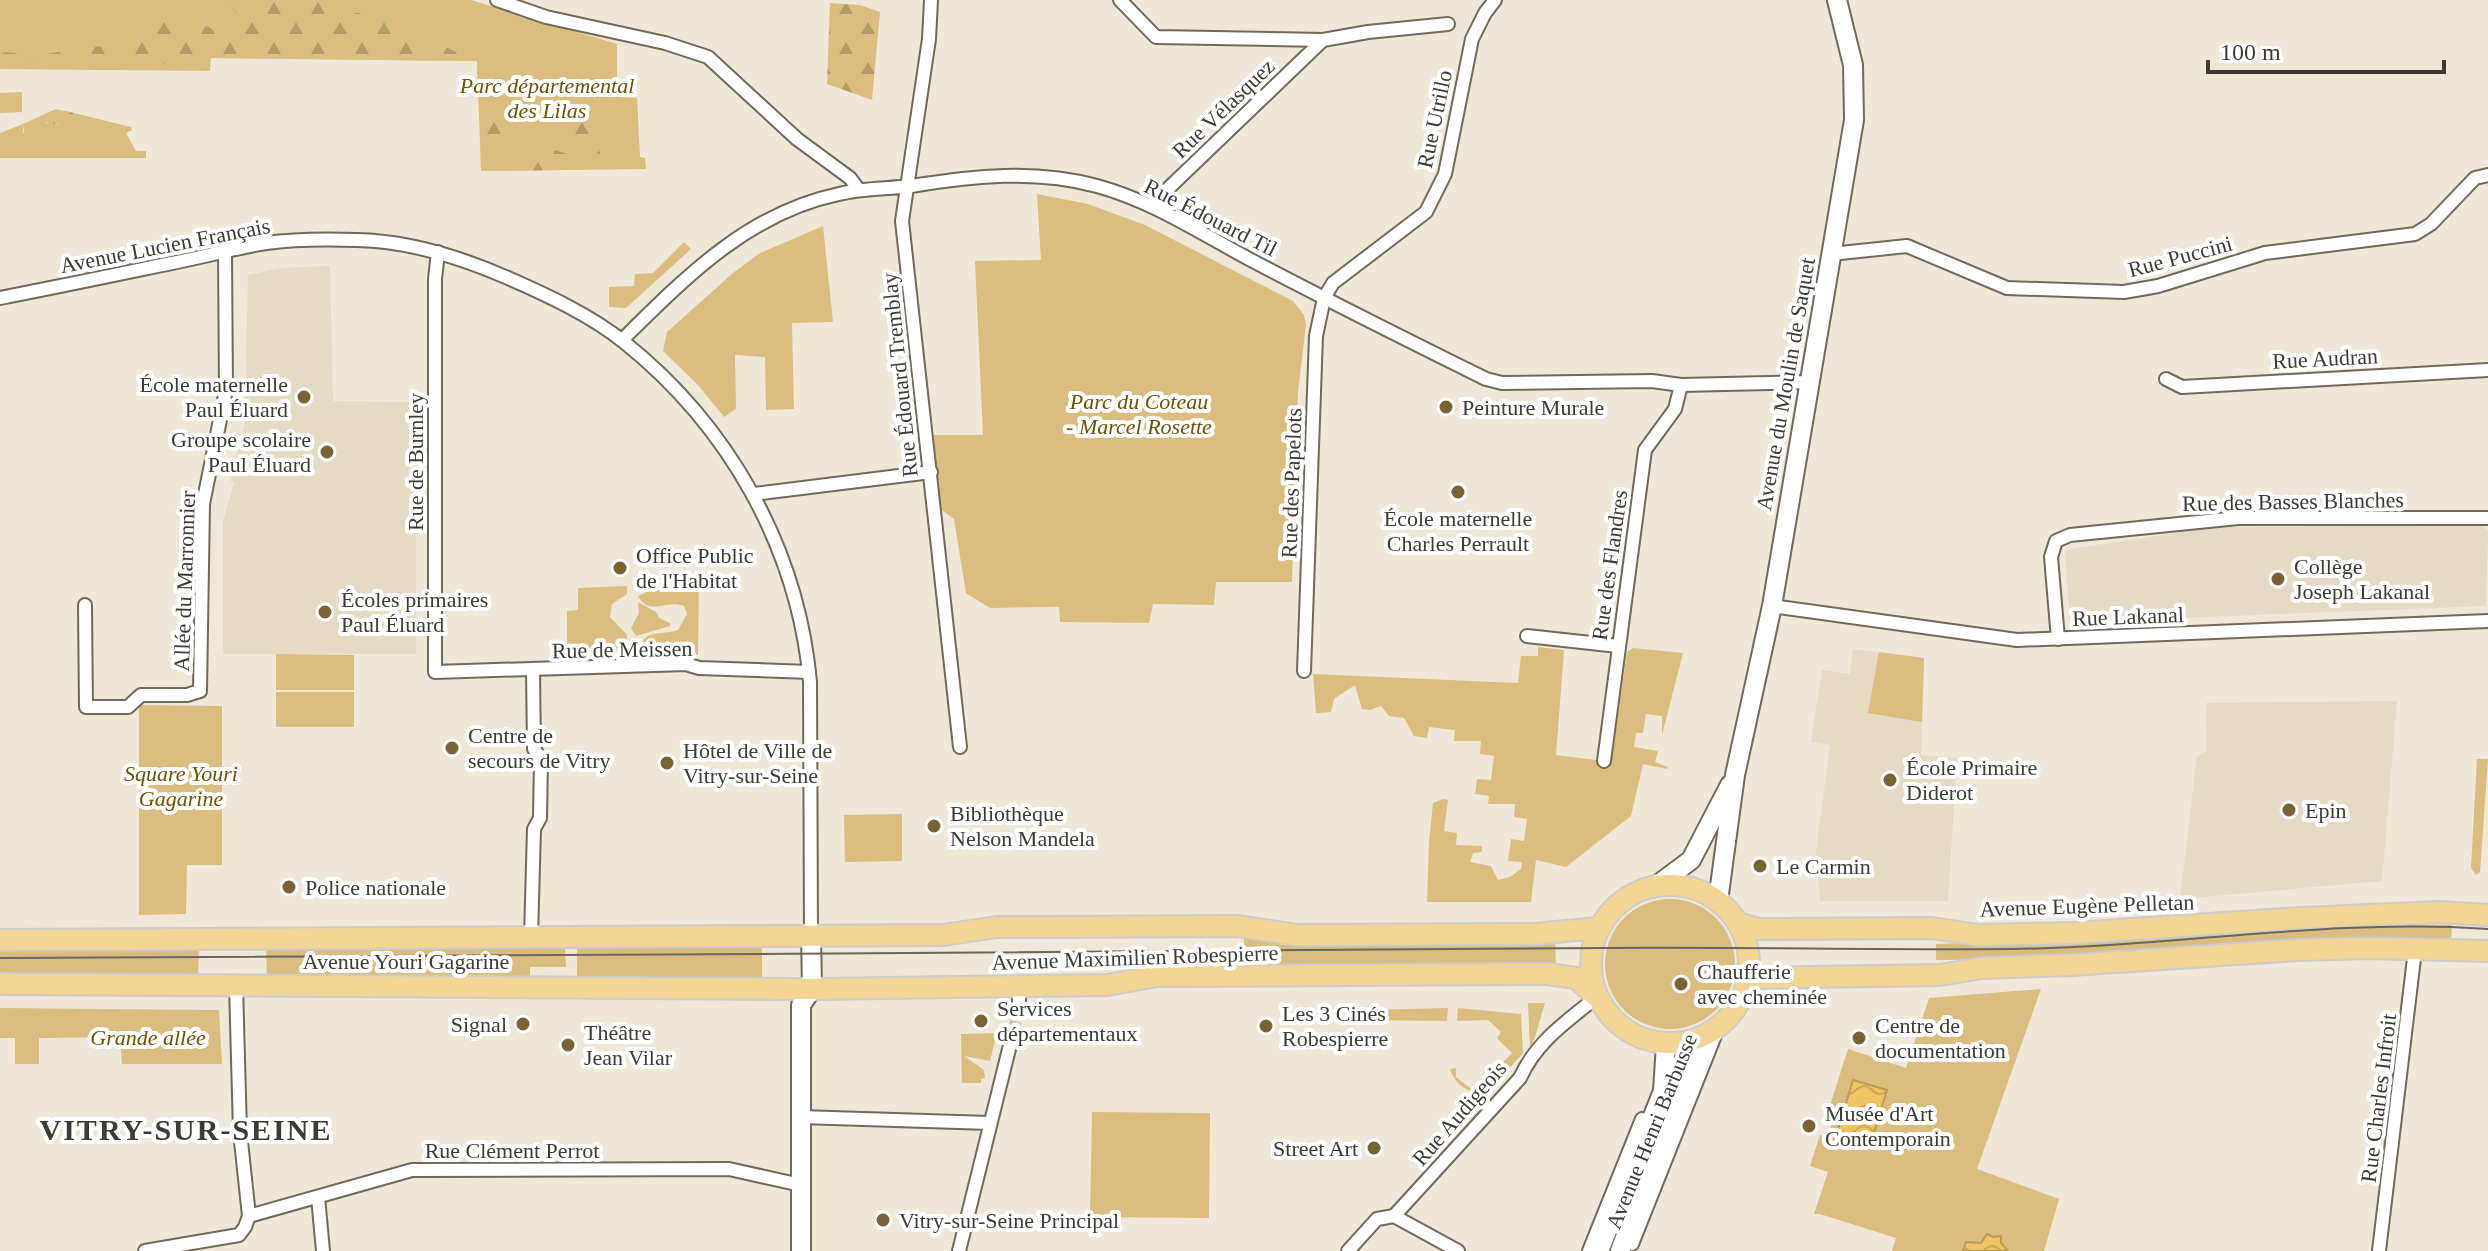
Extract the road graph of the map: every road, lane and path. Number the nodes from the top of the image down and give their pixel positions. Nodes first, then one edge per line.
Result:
1 (497, 0) edge
2 (931, 0) edge
3 (1120, 0) edge
4 (1495, 0) edge
5 (1837, 0) edge
6 (1448, 24) dead end
7 (1323, 40) junction
8 (2488, 165) edge
9 (2481, 176) edge
10 (906, 186) junction
11 (859, 190) junction
12 (1151, 205) junction
13 (438, 252) junction
14 (225, 253) junction
15 (1831, 254) junction
16 (0, 298) edge
17 (1324, 298) junction
18 (622, 340) junction
19 (2488, 370) edge
20 (2166, 379) dead end
21 (1809, 382) junction
22 (1681, 385) junction
23 (931, 472) junction
24 (754, 494) junction
25 (2488, 518) edge
26 (85, 605) dead end
27 (1772, 606) junction
28 (2488, 621) edge
29 (1527, 636) dead end
30 (2058, 639) junction
31 (1618, 646) junction
32 (533, 670) junction
33 (1304, 671) dead end
34 (435, 672) joint
35 (809, 672) junction
36 (960, 747) dead end
37 (1604, 761) dead end
38 (1735, 775) junction
39 (1656, 886) junction
40 (1718, 901) junction
41 (2488, 915) edge
42 (1738, 923) junction
43 (1599, 928) junction
44 (811, 934) junction
45 (531, 937) junction
46 (0, 940) edge
47 (2415, 950) junction
48 (2488, 951) edge
49 (1748, 978) junction
50 (0, 984) edge
51 (236, 985) junction
52 (812, 989) junction
53 (1019, 995) dead end
54 (1597, 997) junction
55 (1019, 1009) tunnel mouth
56 (1013, 1033) tunnel mouth
57 (1709, 1033) junction
58 (1662, 1043) junction
59 (800, 1117) junction
60 (990, 1123) junction
61 (801, 1185) junction
62 (318, 1197) junction
63 (249, 1216) junction
64 (1394, 1216) junction
65 (145, 1251) edge
66 (323, 1251) edge
67 (801, 1251) edge
68 (959, 1251) edge
69 (1348, 1251) edge
70 (1458, 1251) edge
71 (1589, 1251) edge
72 (1599, 1251) edge
73 (1620, 1251) edge
74 (1629, 1251) edge
75 (2379, 1251) edge

1 - 11 street
2 - 10 street, Rue Édouard Tremblay
3 - 7 street
4 - 17 street, Rue Utrillo
5 - 15 main road, Avenue du Moulin de Saquet
6 - 7 street
7 - 12 street, Rue Vélasquez
8 - 9 street, Rue Puccini
9 - 15 street, Rue Puccini
10 - 11 street, Rue Édouard Til
10 - 12 street, Rue Édouard Til
10 - 23 street, Rue Édouard Tremblay
11 - 18 street, Rue Édouard Til
12 - 17 street, Rue Édouard Til
13 - 14 street, Avenue Lucien Français
13 - 18 street, Avenue Lucien Français
13 - 34 street, Rue de Burnley
14 - 16 street, Avenue Lucien Français
14 - 26 street, Allée du Marronnier
15 - 21 main road, Avenue du Moulin de Saquet
17 - 22 street, Rue Édouard Til
17 - 33 street, Rue des Papelots
18 - 24 street, Avenue Lucien Français
19 - 20 street, Rue Audran
21 - 22 street, Rue Édouard Til
21 - 27 main road, Avenue du Moulin de Saquet
22 - 31 street, Rue des Flandres
23 - 24 street
23 - 36 street, Rue Édouard Tremblay
24 - 35 street, Avenue Lucien Français
25 - 30 street, Rue des Basses Blanches
27 - 30 street, Rue Lakanal
27 - 38 main road, Avenue du Moulin de Saquet
28 - 30 street, Rue Lakanal
29 - 31 street
31 - 37 street, Rue des Flandres
32 - 34 street, Rue de Meissen
32 - 35 street, Rue de Meissen
32 - 45 street
35 - 44 street, Avenue Lucien Français
38 - 39 main road, Avenue du Moulin de Saquet
38 - 40 main road, Avenue du Moulin de Saquet
39 - 40 main road
39 - 43 main road
40 - 42 main road
41 - 42 main road, Avenue Eugène Pelletan
42 - 49 main road
43 - 44 main road, Avenue Maximilien Robespierre
43 - 54 main road
44 - 45 main road, Avenue Youri Gagarine
44 - 52 main road
45 - 46 main road, Avenue Youri Gagarine
47 - 48 main road
47 - 49 main road
47 - 75 street, Rue Charles Infroit
49 - 57 main road
50 - 51 main road, Avenue Youri Gagarine
51 - 52 main road, Avenue Youri Gagarine
51 - 63 street
52 - 54 main road, Avenue Maximilien Robespierre
52 - 59 main road
53 - 55 street
54 - 58 main road
54 - 64 street, Rue Audigeois
56 - 60 street
57 - 58 main road
57 - 73 main road, Avenue Henri Barbusse
57 - 74 street, Avenue Henri Barbusse
58 - 71 street, Avenue Henri Barbusse
58 - 72 main road, Avenue Henri Barbusse
59 - 60 street
59 - 61 main road
60 - 68 street
61 - 62 street, Rue Clément Perrot
61 - 67 main road
62 - 63 street, Rue Clément Perrot
62 - 66 street
63 - 65 street, Rue Clément Perrot
64 - 69 street, Rue Audigeois
64 - 70 street

